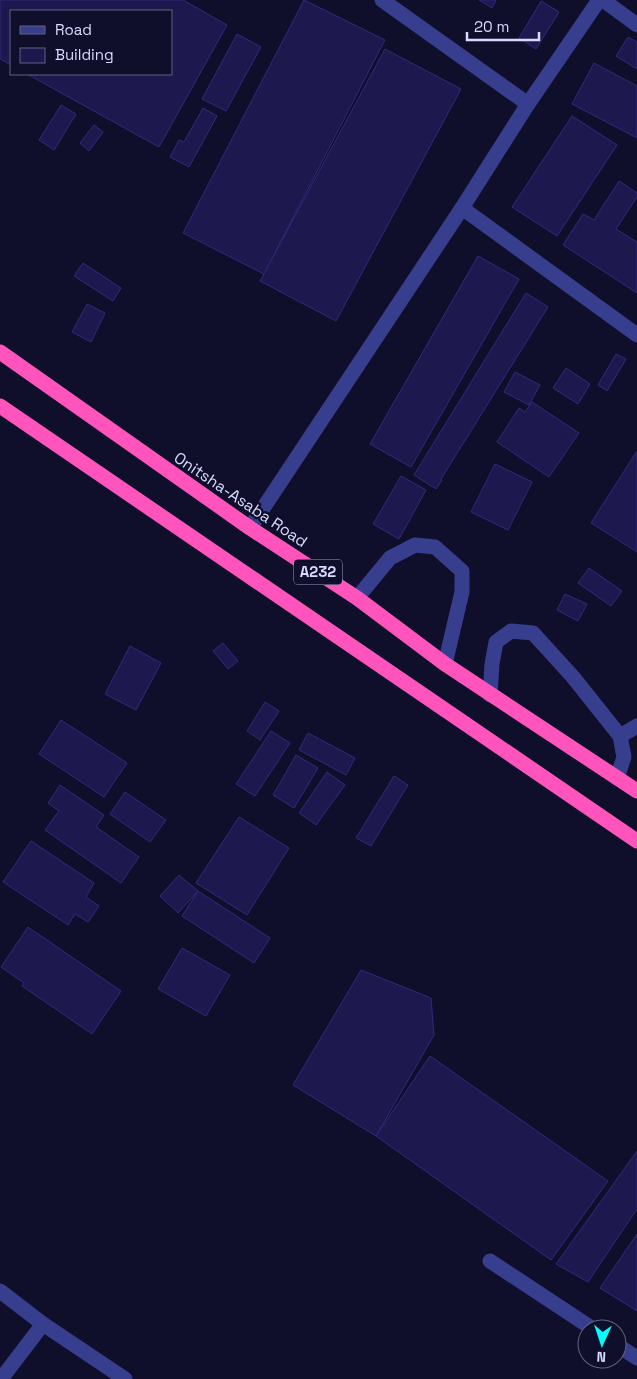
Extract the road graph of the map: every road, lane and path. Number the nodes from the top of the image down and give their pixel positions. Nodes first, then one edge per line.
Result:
1 (382, 0) edge
2 (601, 0) edge
3 (637, 25) edge
4 (528, 104) junction
5 (462, 208) junction
6 (637, 335) edge
7 (0, 352) edge
8 (0, 406) edge
9 (250, 528) junction
10 (357, 598) junction
11 (445, 664) junction
12 (490, 695) junction
13 (637, 726) edge
14 (620, 736) junction
15 (618, 778) junction
16 (637, 791) edge
17 (637, 841) edge
18 (490, 1260) dead end
19 (0, 1291) edge
20 (578, 1319) edge
21 (43, 1324) junction
22 (1, 1379) edge
23 (125, 1379) edge

1 - 4 street
2 - 3 street
2 - 4 street
4 - 5 street
5 - 6 street
5 - 9 street
7 - 9 highway, Onitsha-Asaba Road / A232
8 - 17 highway, A232
9 - 10 highway, Onitsha-Asaba Road / A232
10 - 11 highway, Onitsha-Asaba Road / A232
10 - 11 street
11 - 12 highway, Onitsha-Asaba Road / A232
12 - 14 street
12 - 15 highway, Onitsha-Asaba Road / A232
13 - 14 street
14 - 15 street
15 - 16 highway, Onitsha-Asaba Road / A232
18 - 20 street
19 - 21 street
21 - 22 street
21 - 23 street

